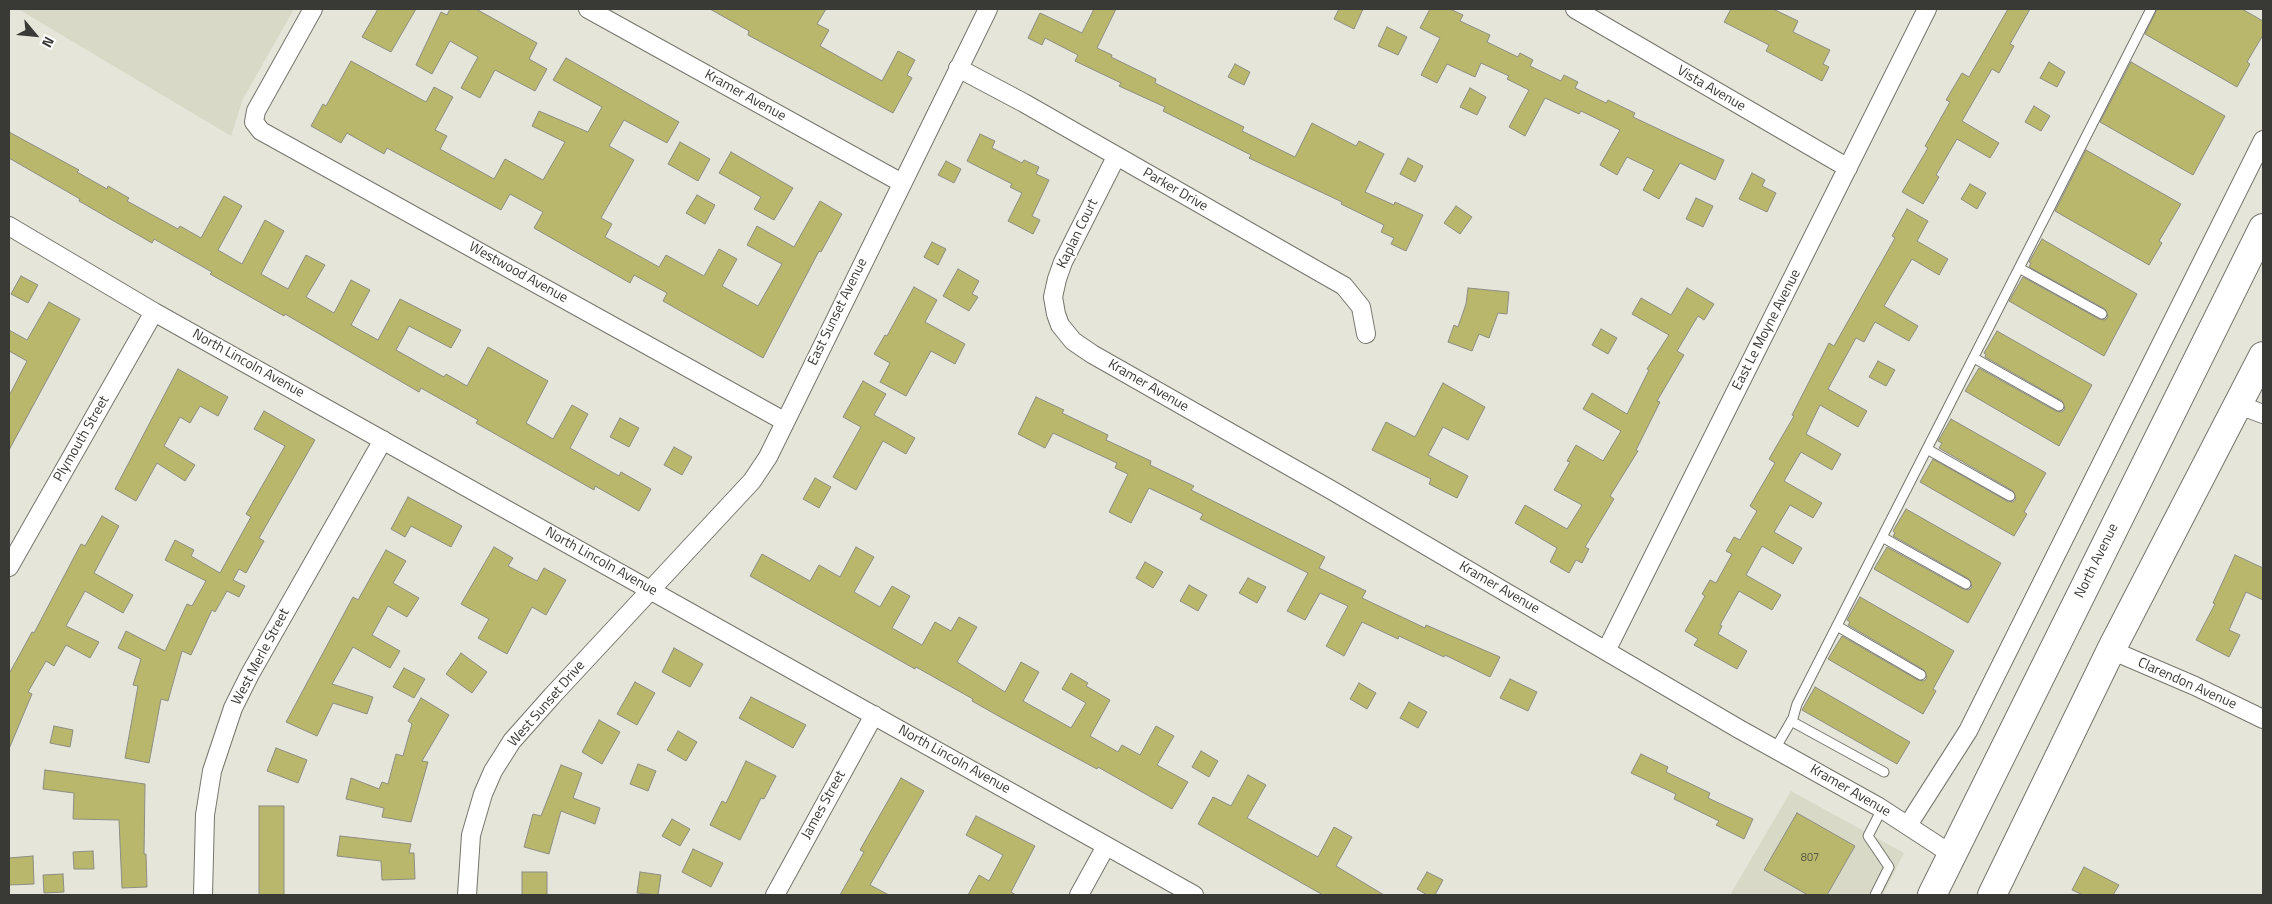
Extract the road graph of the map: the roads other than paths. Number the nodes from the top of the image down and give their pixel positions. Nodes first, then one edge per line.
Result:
1 (313, 9) edge
2 (588, 9) edge
3 (988, 9) edge
4 (1575, 9) edge
5 (1927, 9) edge
6 (2151, 9) edge
7 (958, 68) junction
8 (2263, 140) edge
9 (1116, 156) junction
10 (1848, 168) junction
11 (902, 183) junction
12 (9, 226) edge
13 (2263, 228) edge
14 (2019, 268) junction
15 (154, 312) junction
16 (1056, 314) joint
17 (2102, 314) dead end
18 (1366, 334) dead end
19 (2263, 356) edge
20 (1974, 358) junction
21 (2059, 406) dead end
22 (2251, 410) edge
23 (784, 421) junction
24 (383, 440) junction
25 (1927, 449) junction
26 (2010, 496) dead end
27 (1882, 538) junction
28 (9, 567) edge
29 (1966, 584) dead end
30 (651, 590) junction
31 (1838, 626) junction
32 (2111, 650) junction
33 (1606, 651) junction
34 (1921, 675) dead end
35 (874, 716) junction
36 (2263, 719) edge
37 (1791, 721) junction
38 (1775, 749) junction
39 (1884, 772) dead end
40 (1882, 809) junction
41 (1908, 825) junction
42 (1106, 846) junction
43 (1951, 854) junction
44 (203, 895) edge
45 (467, 895) edge
46 (775, 895) edge
47 (1079, 895) edge
48 (1194, 895) edge
49 (1876, 895) edge
50 (1932, 895) edge
51 (1992, 895) edge

1 - 23 street, Westwood Avenue
2 - 11 street, Kramer Avenue
3 - 7 street, East Sunset Avenue
4 - 10 street, Vista Avenue
5 - 10 street, East Le Moyne Avenue
6 - 14 lane
7 - 9 street, Parker Drive
7 - 11 street, East Sunset Avenue
8 - 41 street
9 - 16 street, Kaplan Court
9 - 18 street, Parker Drive
10 - 33 street, East Le Moyne Avenue
11 - 23 street, East Sunset Avenue
12 - 15 street, North Lincoln Avenue
13 - 43 main road, North Avenue
14 - 17 lane
14 - 20 lane
15 - 24 street, North Lincoln Avenue
15 - 28 street, Plymouth Street
16 - 33 street, Kramer Avenue
19 - 22 main road
20 - 21 lane
20 - 25 lane
22 - 32 main road
23 - 30 street, East Sunset Avenue
24 - 30 street, North Lincoln Avenue
24 - 44 street, West Merle Street
25 - 26 lane
25 - 27 lane
27 - 29 lane
27 - 31 lane
30 - 35 street, North Lincoln Avenue
30 - 45 street, West Sunset Drive
31 - 34 lane
31 - 37 lane
32 - 36 street, Clarendon Avenue
32 - 51 main road
33 - 38 street, Kramer Avenue
35 - 42 street, North Lincoln Avenue
35 - 46 street, James Street
37 - 38 lane
37 - 39 lane
38 - 40 street, Kramer Avenue
40 - 41 street, Kramer Avenue
40 - 49 lane
41 - 43 street, Kramer Avenue
42 - 47 street
42 - 48 street, North Lincoln Avenue
43 - 50 main road, North Avenue

